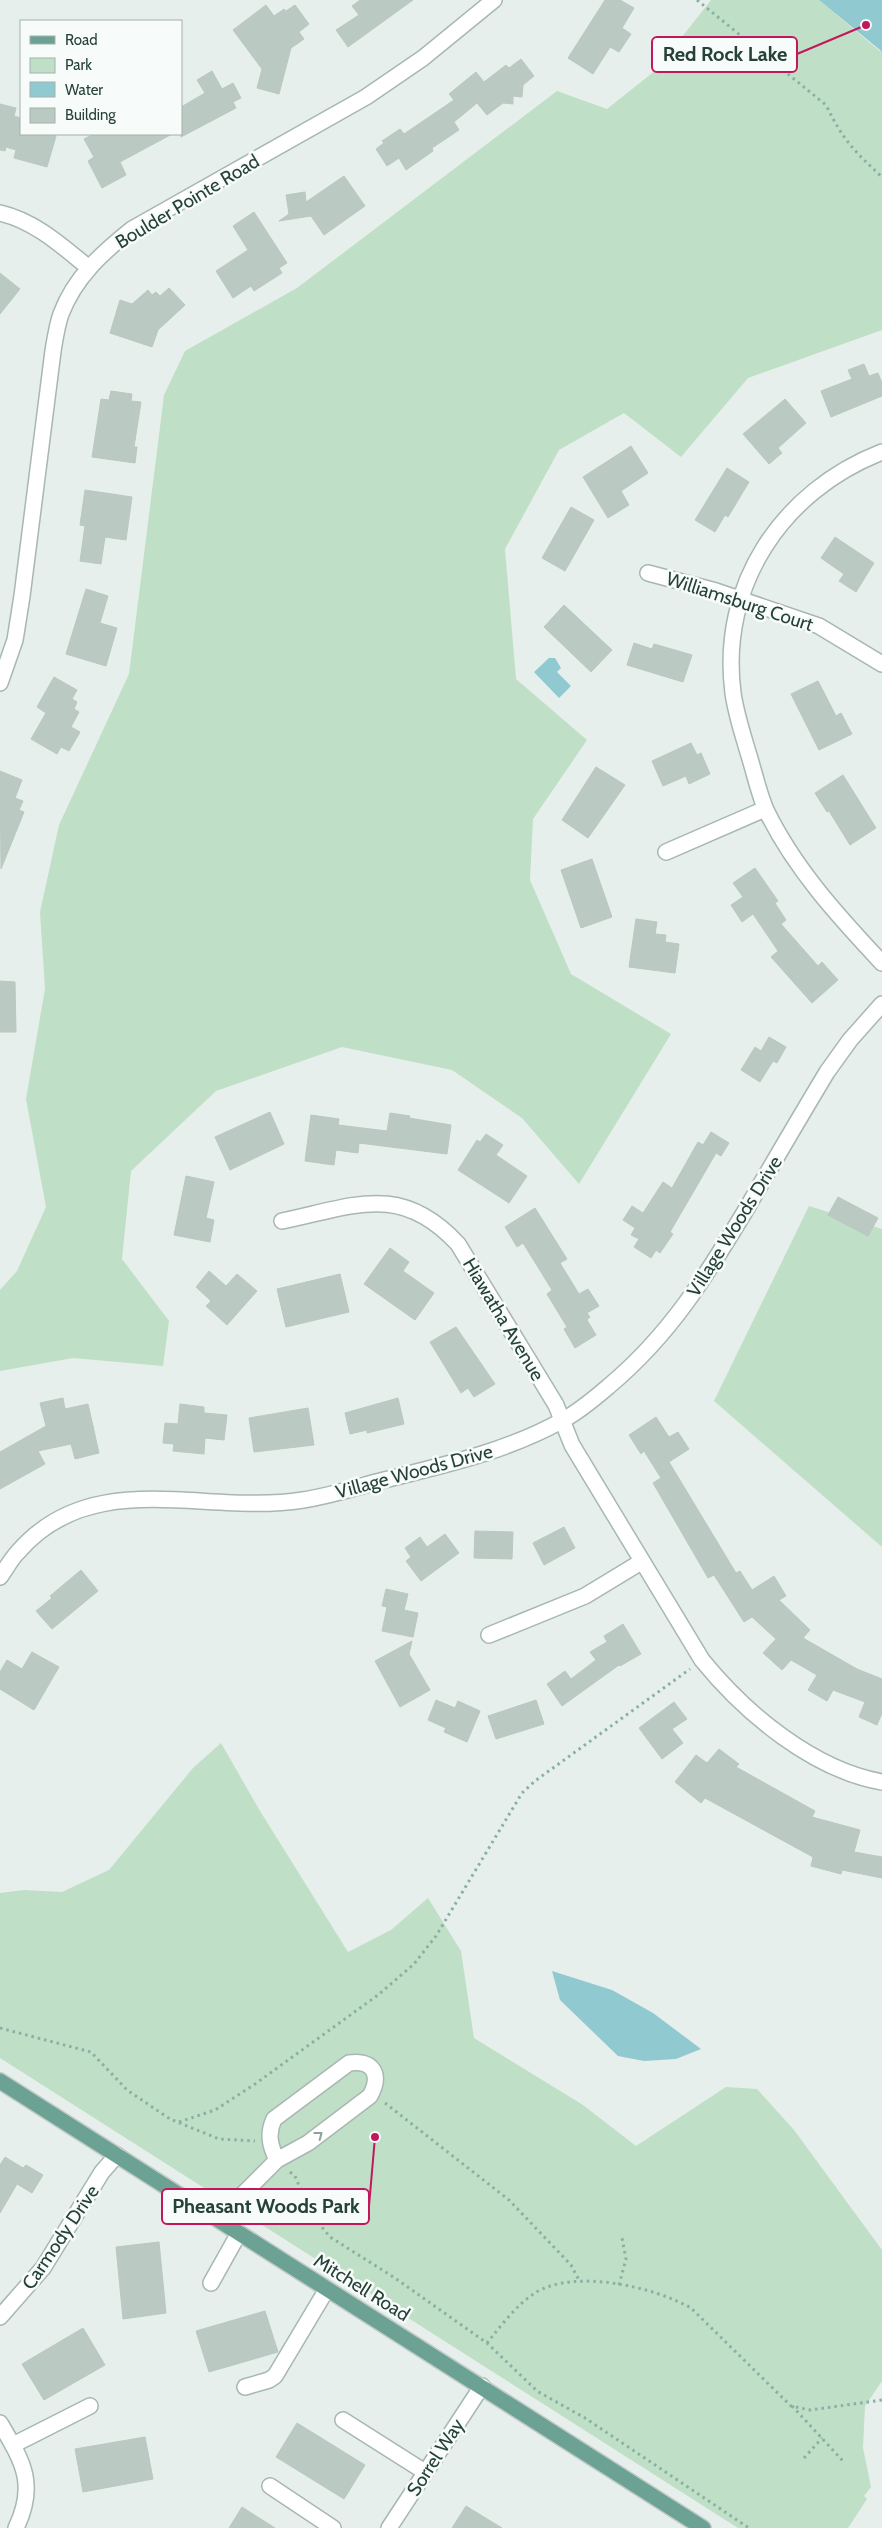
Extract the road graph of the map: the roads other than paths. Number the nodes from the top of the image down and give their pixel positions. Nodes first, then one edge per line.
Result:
1 (494, 0) edge
2 (0, 213) edge
3 (89, 268) junction
4 (882, 452) edge
5 (648, 573) dead end
6 (741, 600) junction
7 (882, 664) edge
8 (0, 683) edge
9 (765, 808) junction
10 (666, 852) dead end
11 (882, 963) edge
12 (882, 1004) edge
13 (282, 1221) dead end
14 (563, 1420) junction
15 (641, 1562) junction
16 (0, 1577) edge
17 (489, 1635) dead end
18 (882, 1782) edge
19 (0, 2081) edge
20 (117, 2155) junction
21 (277, 2160) junction
22 (218, 2219) junction
23 (239, 2233) junction
24 (211, 2283) dead end
25 (327, 2289) junction
26 (0, 2317) edge
27 (482, 2386) junction
28 (245, 2387) dead end
29 (90, 2406) dead end
30 (343, 2420) dead end
31 (0, 2423) edge
32 (13, 2445) junction
33 (425, 2472) junction
34 (270, 2486) dead end
35 (16, 2528) edge
36 (333, 2528) edge
37 (389, 2528) edge
38 (703, 2528) edge

1 - 3 street, Boulder Pointe Road
2 - 3 street
3 - 8 street, Boulder Pointe Road
4 - 6 street
5 - 6 street, Williamsburg Court
6 - 7 street, Williamsburg Court
6 - 9 street
9 - 10 street
9 - 11 street
12 - 14 street, Village Woods Drive
13 - 14 street, Hiawatha Avenue
14 - 15 street, Hiawatha Avenue
14 - 16 street, Village Woods Drive
15 - 17 street
15 - 18 street, Hiawatha Avenue
19 - 20 main road, Mitchell Road
20 - 22 main road, Mitchell Road
20 - 26 street, Carmody Drive
21 -> 21 street
21 - 22 street
22 - 23 main road, Mitchell Road
23 - 24 street
23 - 25 main road, Mitchell Road
25 - 27 main road, Mitchell Road
25 - 28 street
27 - 33 street, Sorrel Way
27 - 38 main road, Mitchell Road
29 - 32 street
30 - 33 street
31 - 32 street
32 - 35 street
33 - 37 street, Sorrel Way
34 - 36 street

